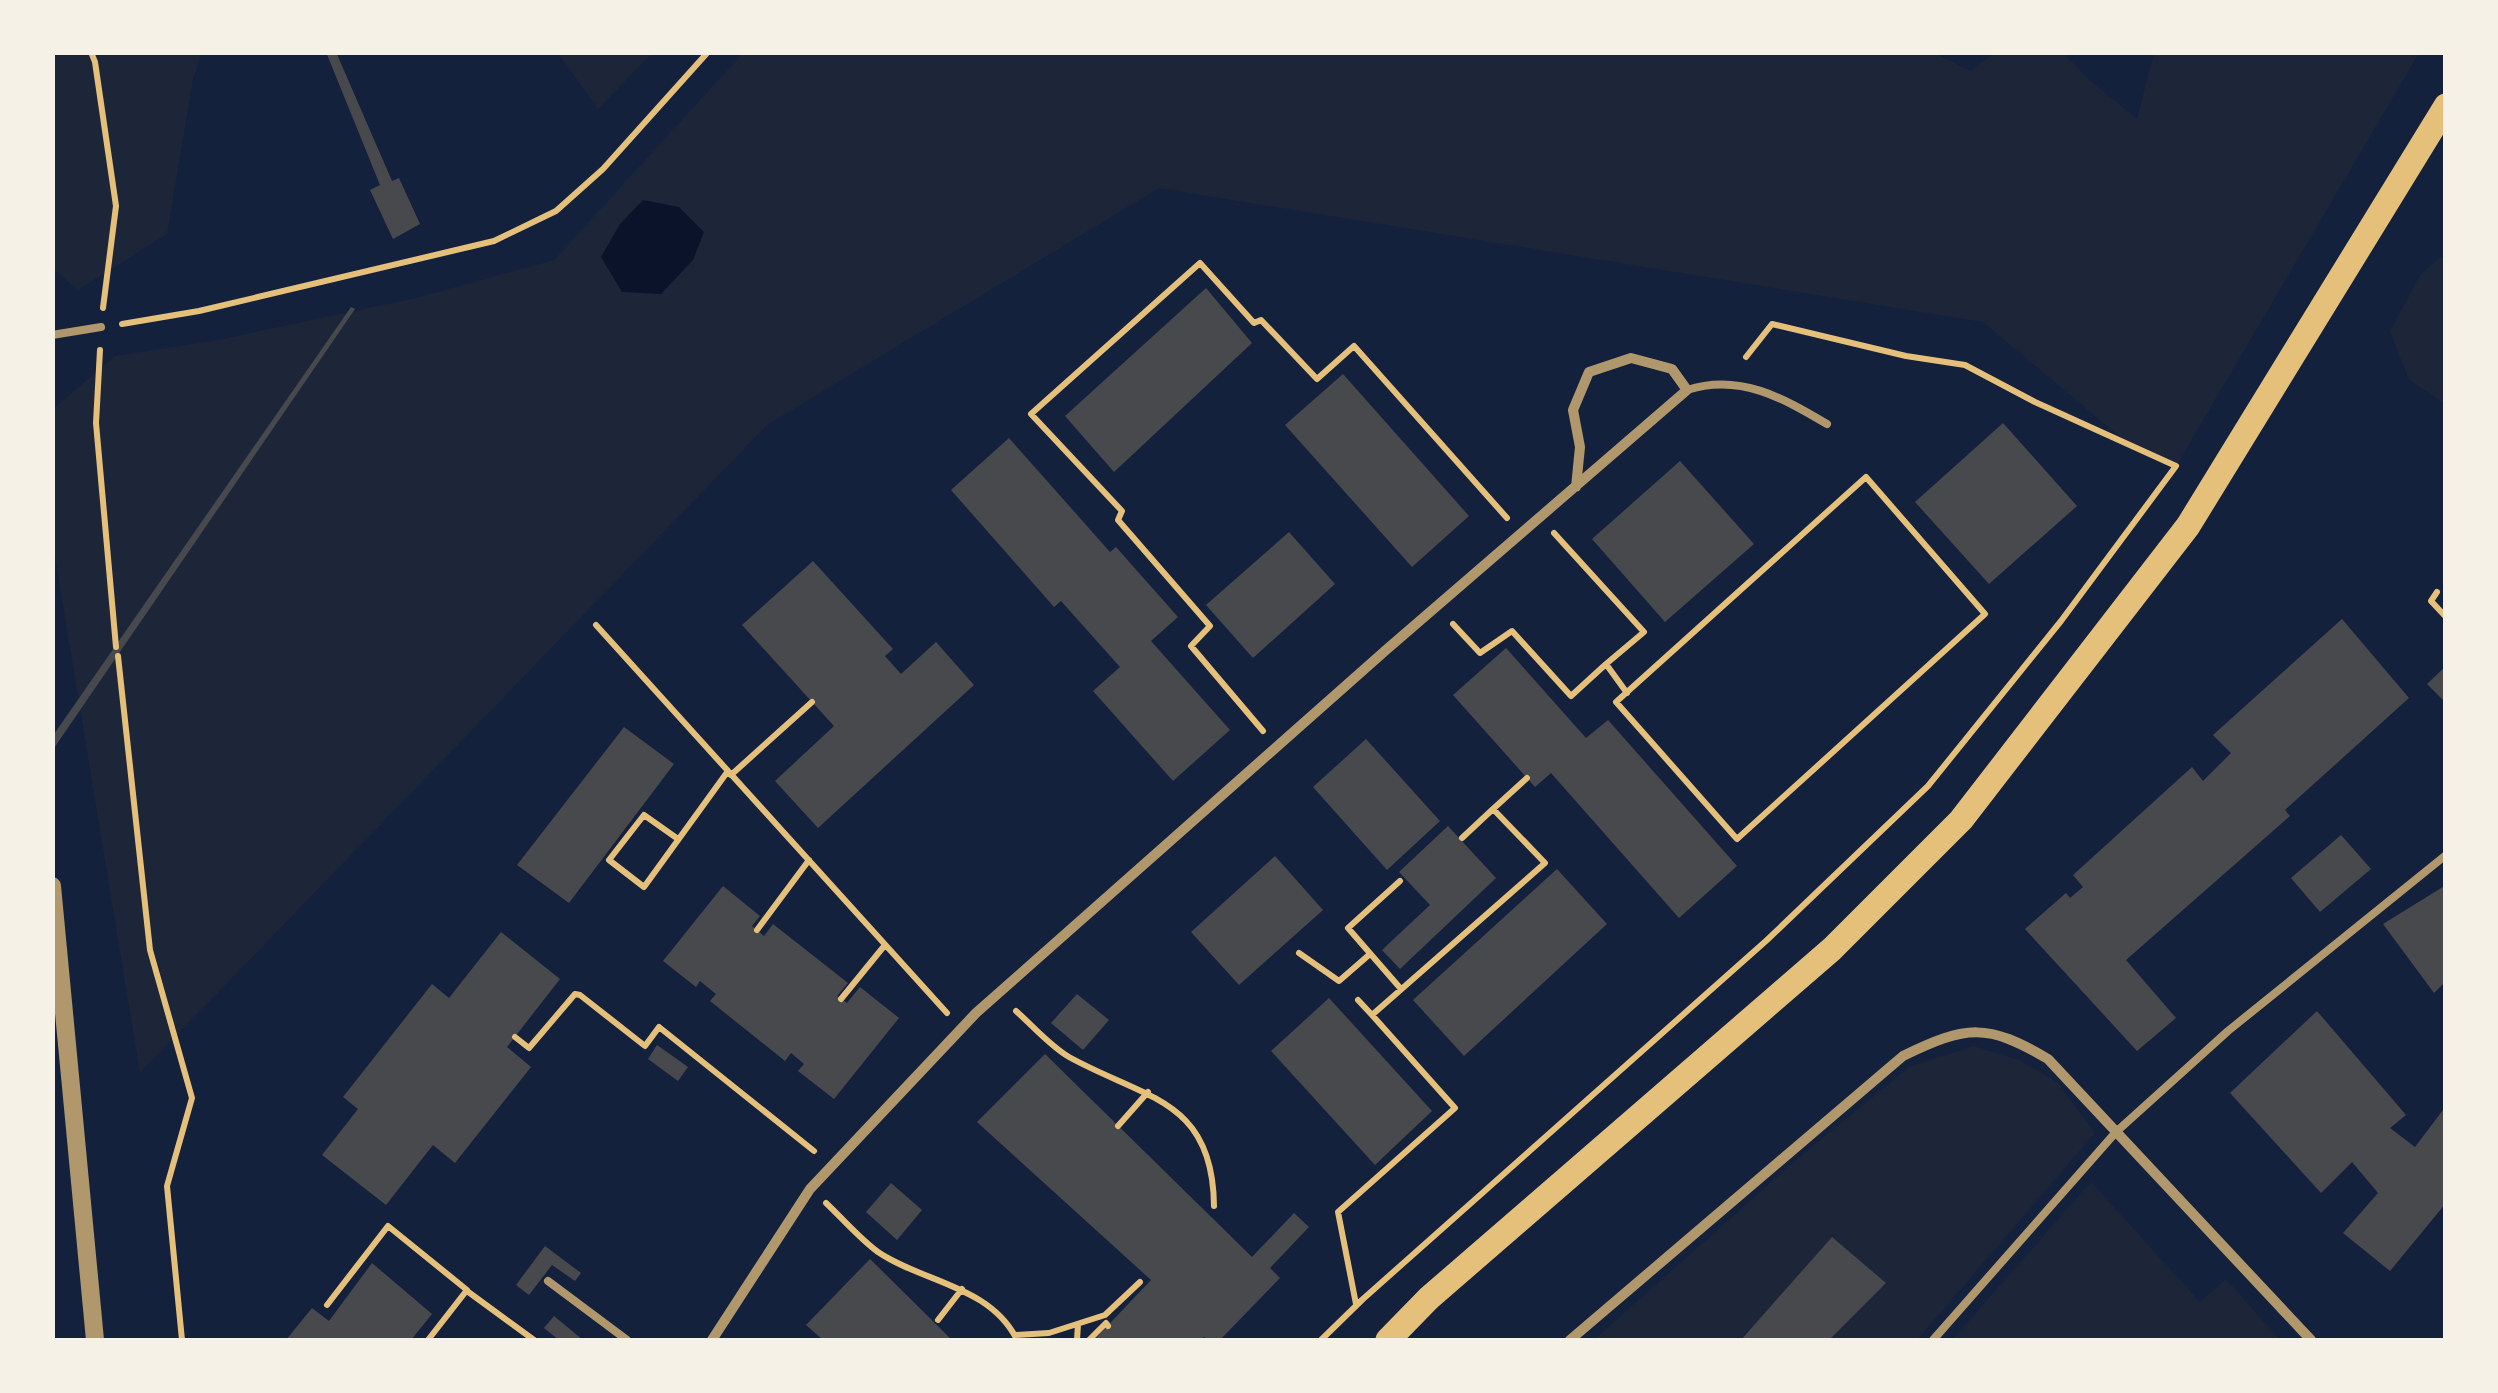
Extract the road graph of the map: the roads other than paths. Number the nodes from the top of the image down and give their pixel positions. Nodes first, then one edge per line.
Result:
1 (2446, 106) edge
2 (101, 327) road end
3 (52, 335) edge
4 (1687, 390) junction
5 (1827, 424) dead end
6 (1576, 487) junction
7 (2446, 855) edge
8 (52, 886) edge
9 (2116, 1132) junction
10 (548, 1282) dead end
11 (95, 1340) edge
12 (628, 1340) edge
13 (712, 1340) edge
14 (1388, 1340) edge
15 (1570, 1340) edge
16 (1933, 1340) edge
17 (2312, 1340) edge

1 - 14 main road
2 - 3 lane
4 - 5 lane
4 - 6 street
4 - 6 street
6 - 13 street
7 - 9 lane
8 - 11 street
9 - 15 street
9 - 16 lane
9 - 17 street
10 - 12 lane

